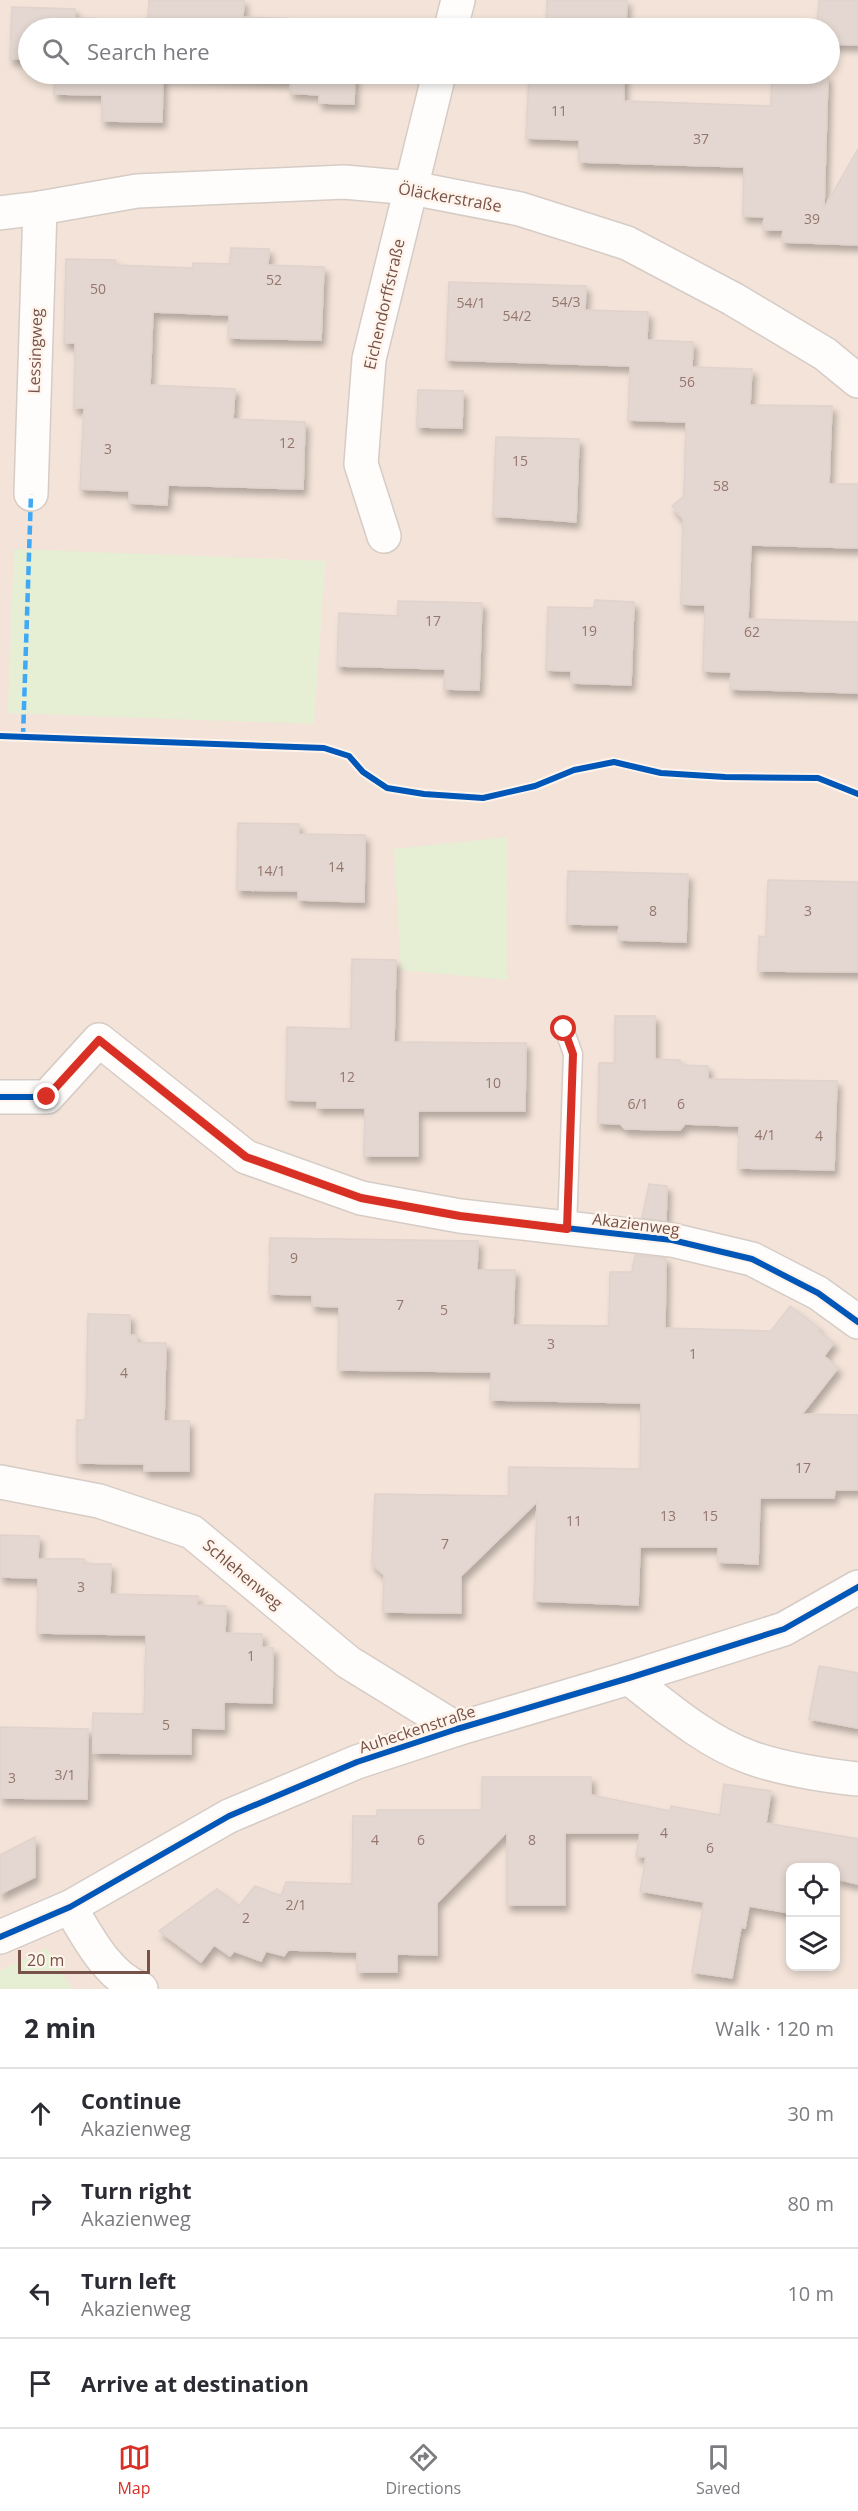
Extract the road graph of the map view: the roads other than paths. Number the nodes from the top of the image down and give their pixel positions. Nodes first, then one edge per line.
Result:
1 (458, 0) edge
2 (454, 18) edge
3 (437, 84) edge
4 (412, 188) junction
5 (40, 208) junction
6 (0, 213) edge
7 (858, 381) edge
8 (31, 495) dead end
9 (384, 536) dead end
10 (564, 1029) dead end
11 (0, 1097) edge
12 (567, 1229) junction
13 (858, 1322) edge
14 (0, 1482) edge
15 (858, 1587) edge
16 (629, 1678) junction
17 (457, 1729) junction
18 (858, 1779) edge
19 (70, 1907) junction
20 (0, 1937) edge
21 (141, 1989) edge

1 - 2 street
3 - 4 street, Eichendorffstraße
4 - 5 street, Öläckerstraße
4 - 7 street, Öläckerstraße
4 - 9 street, Eichendorffstraße
5 - 6 street, Öläckerstraße
5 - 8 street, Lessingweg
10 - 12 lane, Akazienweg
11 - 12 street, Akazienweg
12 - 13 street, Akazienweg
14 - 17 street, Schlehenweg
15 - 16 street, Auheckenstraße
16 - 17 street, Auheckenstraße
16 - 18 street
17 - 19 street, Auheckenstraße
19 - 20 street, Auheckenstraße
19 - 21 street

